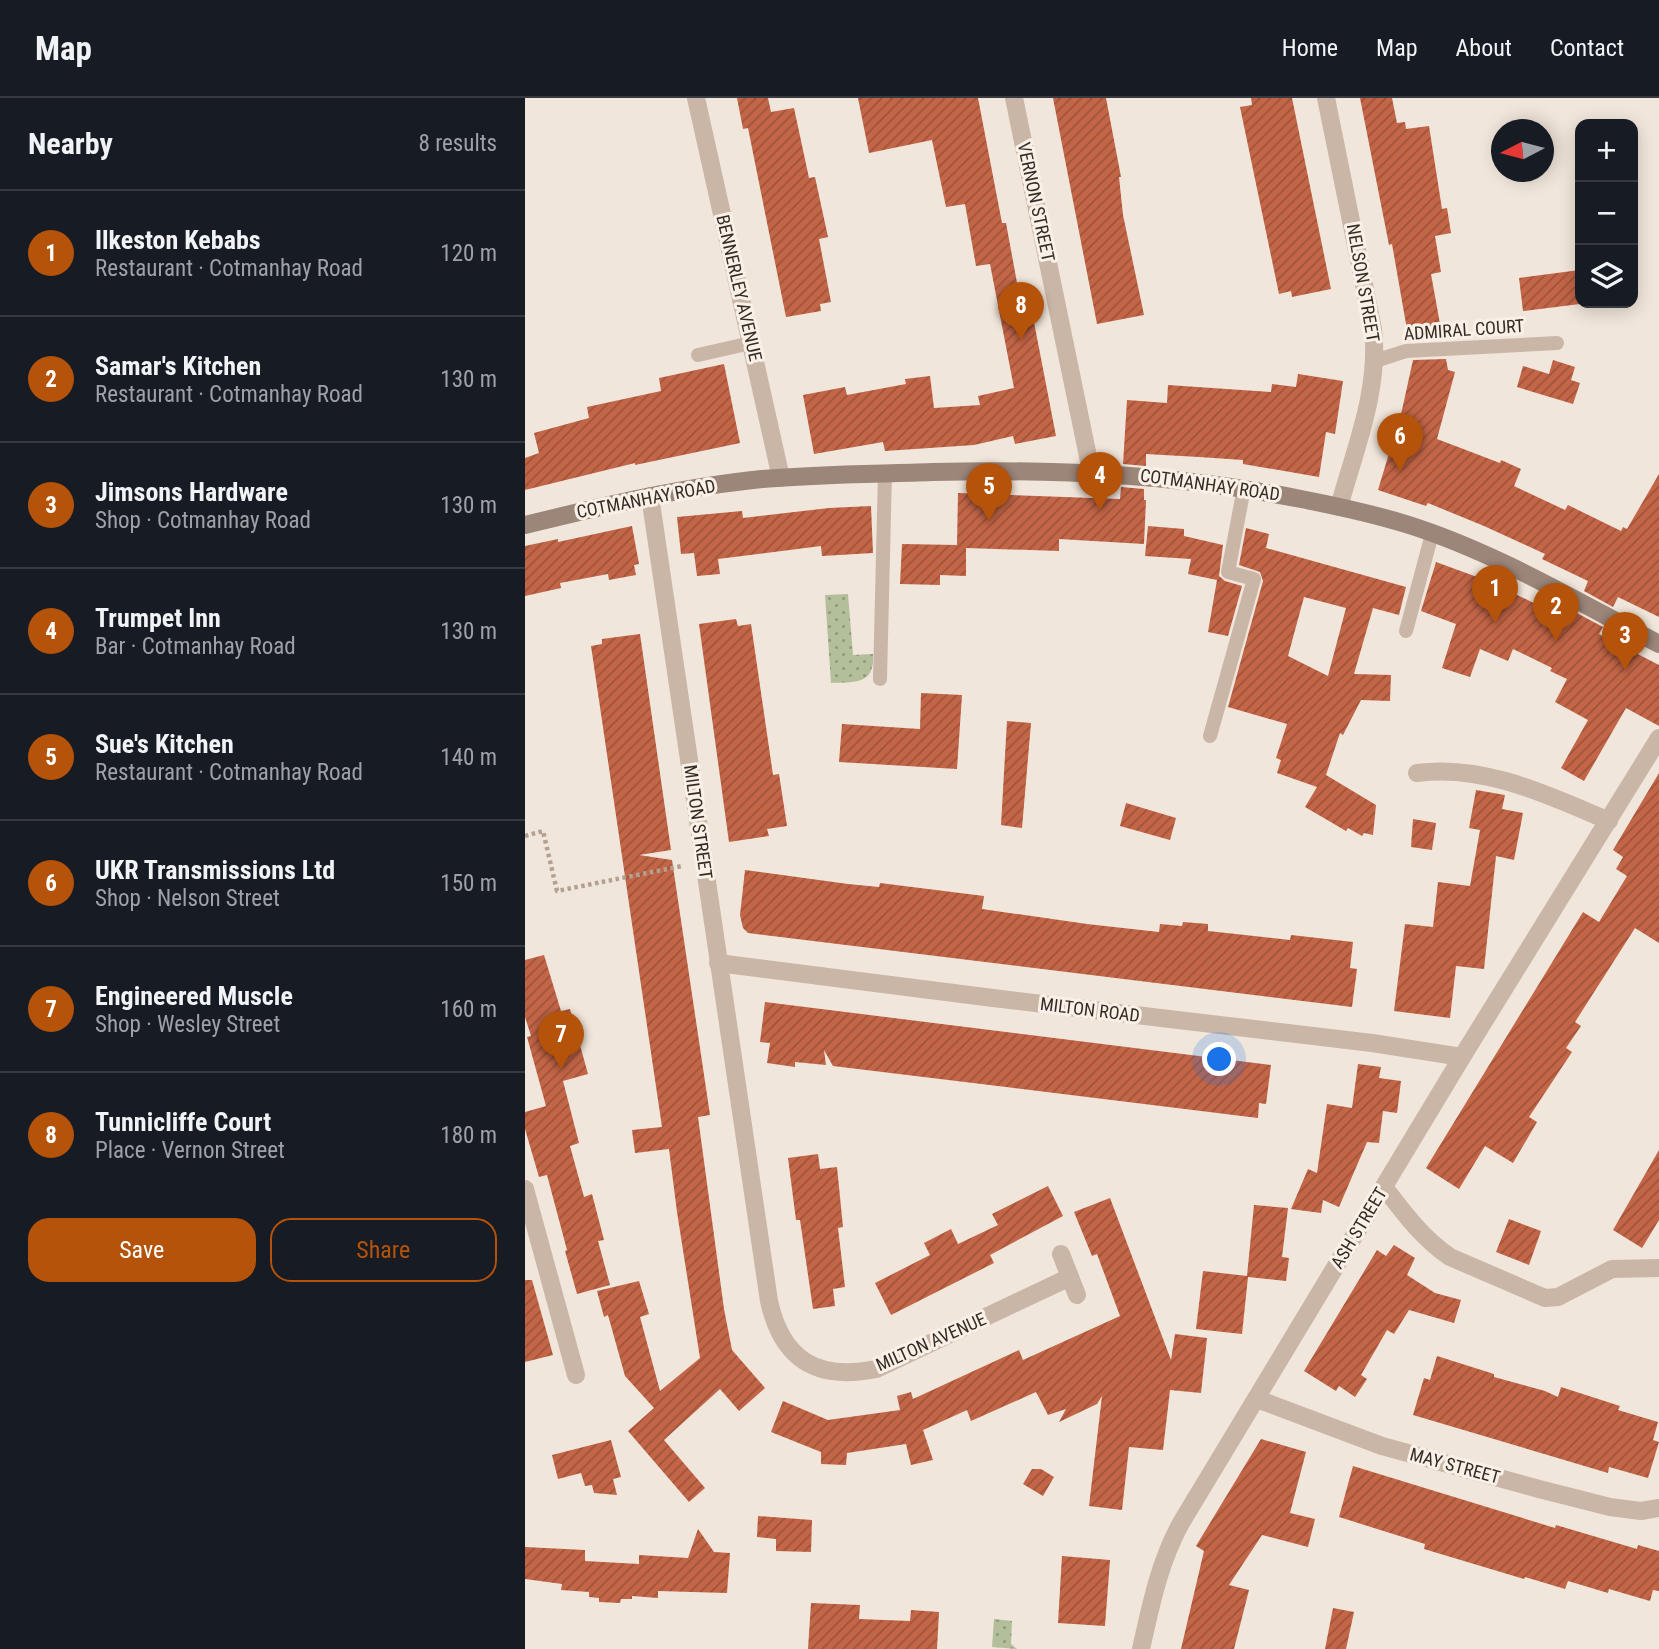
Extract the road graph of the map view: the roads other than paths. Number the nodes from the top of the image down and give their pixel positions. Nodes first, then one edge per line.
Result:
1 (696, 98) edge
2 (1014, 98) edge
3 (1326, 98) edge
4 (1557, 342) dead end
5 (751, 343) junction
6 (698, 355) dead end
7 (1375, 361) junction
8 (1091, 471) junction
9 (885, 473) junction
10 (782, 478) junction
11 (1244, 488) junction
12 (650, 496) junction
13 (1339, 507) junction
14 (525, 525) edge
15 (1432, 534) junction
16 (1406, 631) dead end
17 (1659, 644) edge
18 (880, 679) dead end
19 (1210, 736) dead end
20 (1659, 738) edge
21 (1417, 773) dead end
22 (1609, 821) junction
23 (718, 963) junction
24 (1462, 1057) junction
25 (745, 1147) joint
26 (1384, 1188) junction
27 (525, 1189) edge
28 (1061, 1254) dead end
29 (1659, 1268) edge
30 (1070, 1277) junction
31 (1077, 1295) dead end
32 (576, 1375) dead end
33 (1257, 1398) junction
34 (1659, 1508) edge
35 (1141, 1649) edge

1 - 5 street, BENNERLEY AVENUE
2 - 8 street, VERNON STREET
3 - 7 street, NELSON STREET
4 - 7 lane, ADMIRAL COURT
5 - 6 lane
5 - 10 street, BENNERLEY AVENUE
7 - 13 street, NELSON STREET
8 - 9 street, COTMANHAY ROAD
8 - 11 street, COTMANHAY ROAD
9 - 10 street, COTMANHAY ROAD
9 - 18 lane
10 - 12 street, COTMANHAY ROAD
11 - 13 street, COTMANHAY ROAD
11 - 19 lane
12 - 14 street, COTMANHAY ROAD
12 - 23 street, MILTON STREET
13 - 15 street, COTMANHAY ROAD
15 - 16 lane
15 - 17 street, COTMANHAY ROAD
20 - 22 street, ASH STREET
21 - 22 street
22 - 24 street, ASH STREET
23 - 24 street, MILTON ROAD
23 - 25 street, MILTON STREET
24 - 26 street, ASH STREET
25 - 30 street, MILTON AVENUE
26 - 29 street
26 - 33 street, ASH STREET
27 - 32 street
28 - 30 street
30 - 31 street
33 - 34 street, MAY STREET
33 - 35 street, ASH STREET

